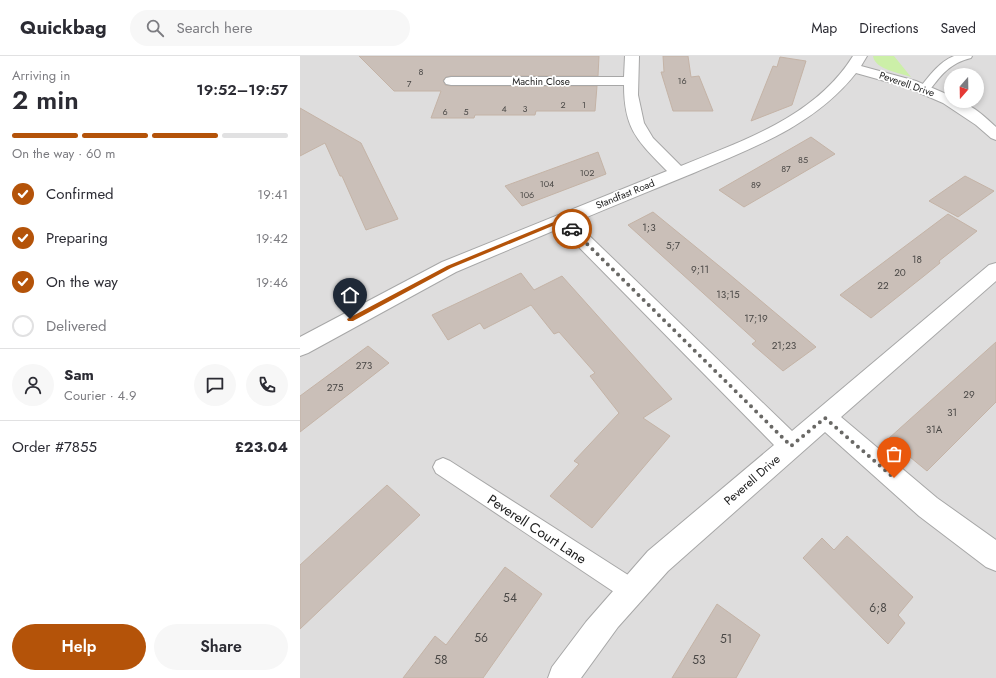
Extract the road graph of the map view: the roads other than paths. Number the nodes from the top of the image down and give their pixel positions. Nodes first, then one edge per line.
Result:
1 (632, 56) edge
2 (966, 56) edge
3 (857, 62) edge
4 (451, 81) dead end
5 (631, 81) junction
6 (925, 89) junction
7 (996, 135) edge
8 (678, 173) junction
9 (562, 220) junction
10 (994, 276) edge
11 (303, 341) edge
12 (825, 418) junction
13 (791, 446) junction
14 (443, 467) dead end
15 (996, 557) edge
16 (631, 590) junction
17 (563, 678) edge

1 - 5 street
2 - 6 lane
3 - 6 street, Peverell Drive
3 - 8 street, Standfast Road
4 - 5 street, Machin Close
5 - 8 street
6 - 7 street, Peverell Drive
8 - 9 street, Standfast Road
9 - 11 street, Standfast Road
9 - 13 street
10 - 12 street, Peverell Drive
12 - 13 street, Peverell Drive
12 - 15 street
13 - 16 street, Peverell Drive
14 - 16 lane, Peverell Court Lane
16 - 17 street, Peverell Drive

